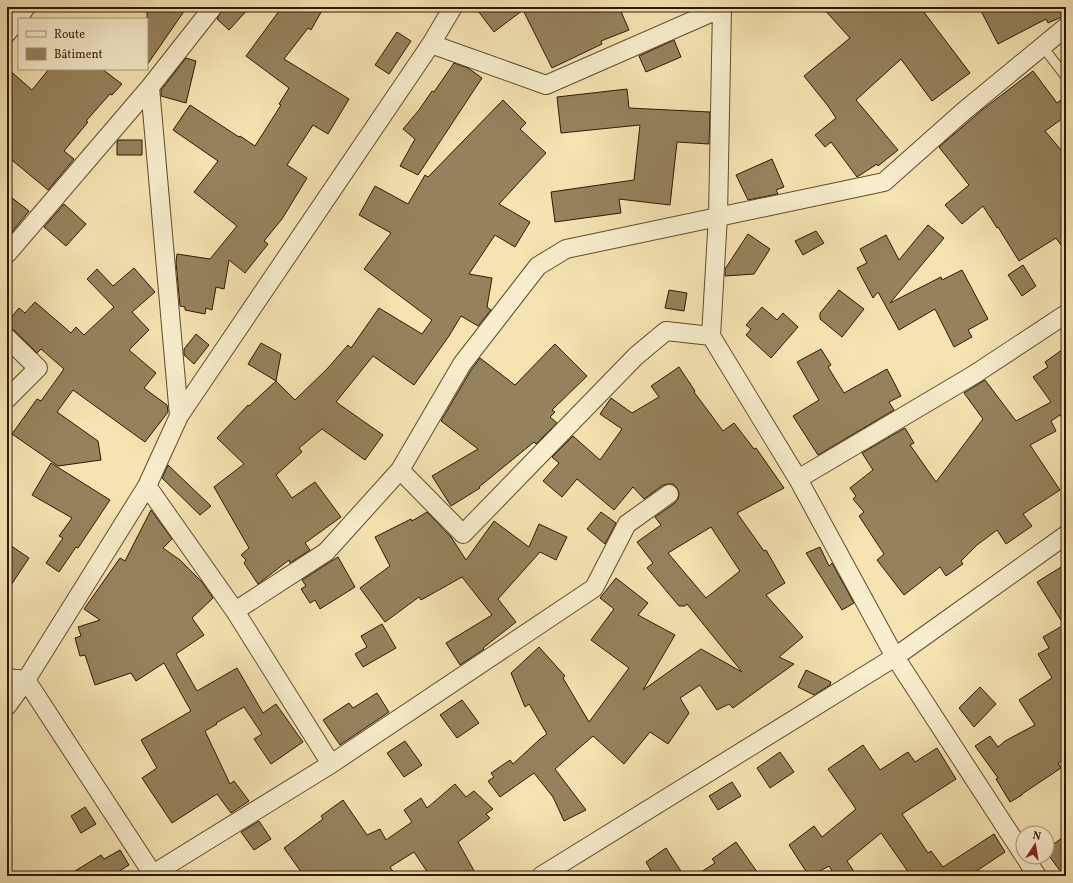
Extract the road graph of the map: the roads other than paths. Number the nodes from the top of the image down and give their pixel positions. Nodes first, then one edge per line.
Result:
1 (213, 7) edge
2 (453, 7) edge
3 (723, 8) edge
4 (1066, 27) edge
5 (431, 44) junction
6 (1043, 47) junction
7 (1066, 77) edge
8 (150, 87) junction
9 (718, 216) junction
10 (7, 254) edge
11 (1066, 314) edge
12 (712, 336) junction
13 (7, 338) edge
14 (7, 399) edge
15 (179, 416) junction
16 (400, 470) junction
17 (798, 480) junction
18 (147, 486) junction
19 (669, 494) dead end
20 (1066, 535) edge
21 (235, 611) junction
22 (895, 657) junction
23 (7, 678) edge
24 (26, 680) junction
25 (7, 706) edge
26 (331, 764) junction
27 (1015, 842) edge
28 (1030, 865) edge
29 (153, 875) edge
30 (541, 876) edge
31 (1037, 876) edge

1 - 8 street
2 - 5 street
3 - 5 street
3 - 9 street
4 - 6 street
5 - 15 street
6 - 7 lane
6 - 9 street
8 - 10 street
8 - 15 street
9 - 12 street
9 - 16 street
11 - 17 street
12 - 16 street
12 - 17 street
13 - 14 street
15 - 18 street
16 - 21 street
17 - 22 street
18 - 21 street
18 - 24 street
19 - 26 street
20 - 22 street
21 - 26 street
22 - 27 street
22 - 30 street
23 - 24 street
24 - 25 street
24 - 29 street
26 - 29 street
28 - 31 street

